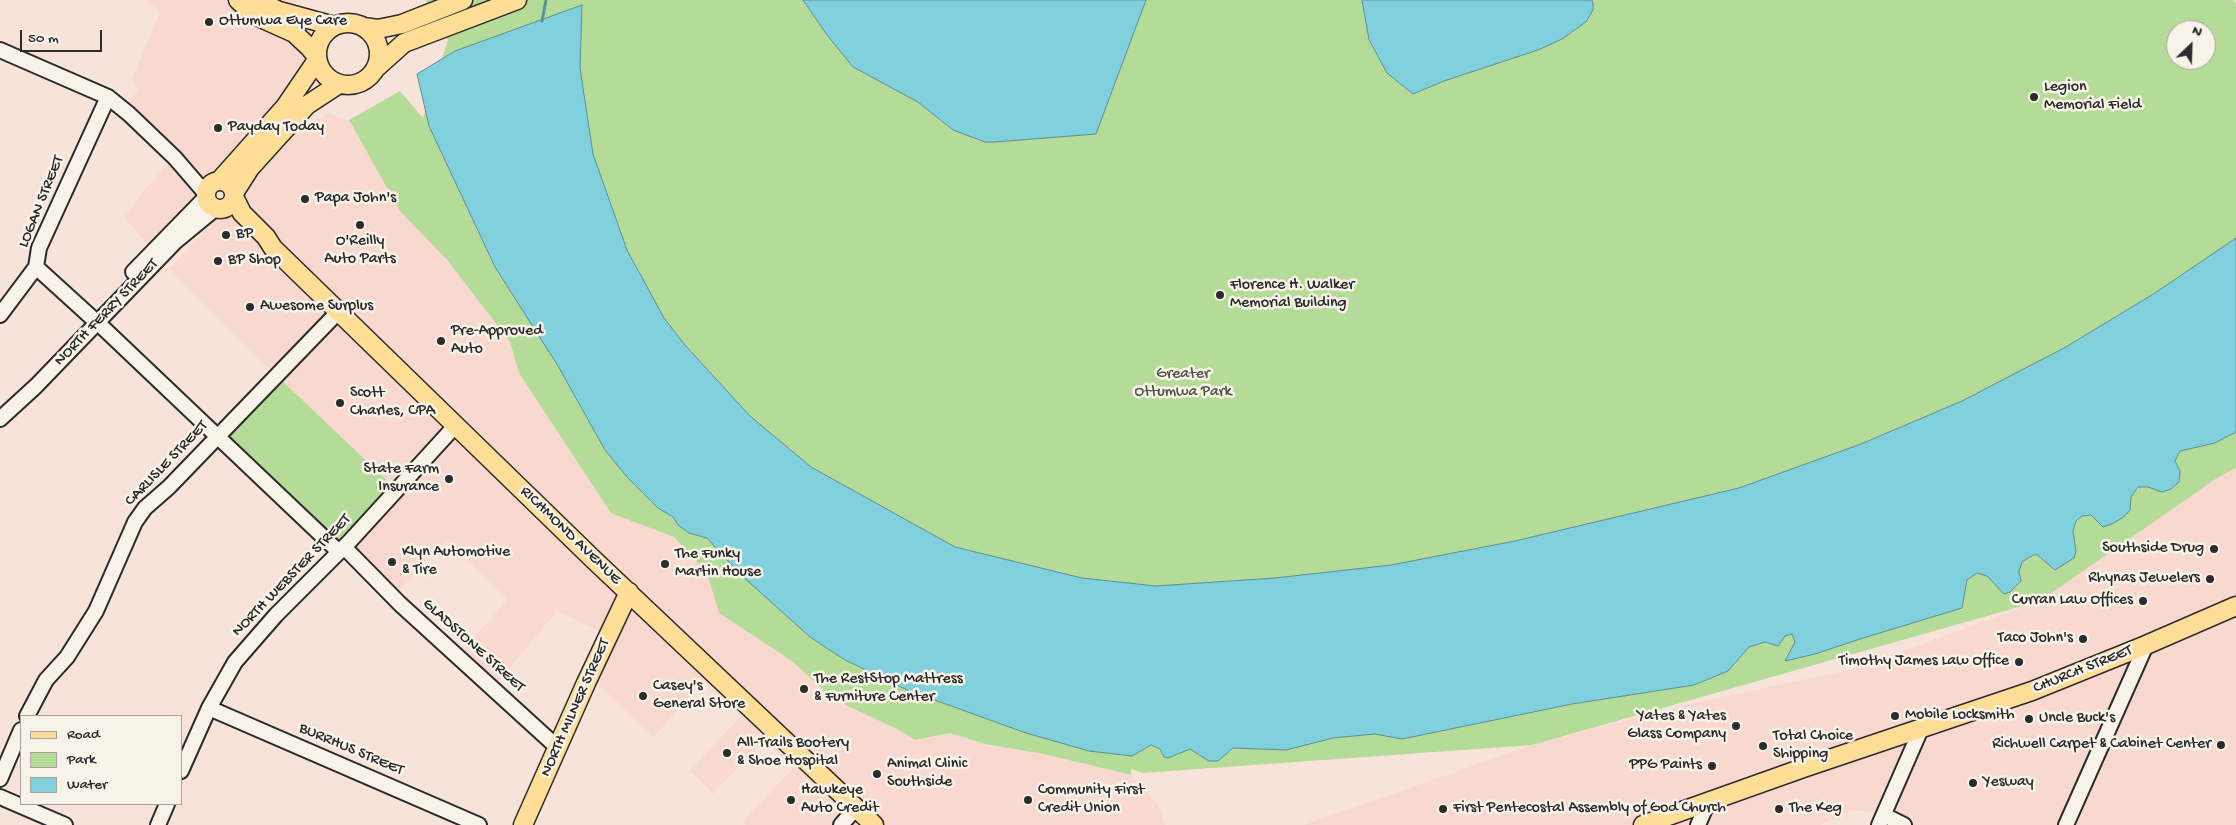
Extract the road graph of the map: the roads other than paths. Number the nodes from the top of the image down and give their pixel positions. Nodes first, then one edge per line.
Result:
1 (238, 0) edge
2 (256, 0) edge
3 (463, 0) edge
4 (517, 0) edge
5 (334, 26) junction
6 (363, 27) junction
7 (0, 50) edge
8 (317, 58) junction
9 (375, 69) junction
10 (340, 84) junction
11 (108, 97) junction
12 (213, 195) junction
13 (234, 195) junction
14 (270, 243) junction
15 (36, 267) junction
16 (338, 312) junction
17 (0, 315) edge
18 (94, 320) junction
19 (0, 414) edge
20 (0, 418) edge
21 (456, 425) junction
22 (217, 437) junction
23 (341, 549) junction
24 (629, 592) junction
25 (2236, 606) edge
26 (2146, 645) junction
27 (209, 708) junction
28 (28, 715) edge
29 (1921, 729) junction
30 (20, 732) edge
31 (558, 748) junction
32 (182, 769) edge
33 (0, 779) edge
34 (0, 797) edge
35 (1708, 802) junction
36 (167, 805) edge
37 (856, 808) junction
38 (1882, 820) edge
39 (66, 825) edge
40 (158, 825) edge
41 (480, 825) edge
42 (523, 825) edge
43 (841, 825) edge
44 (874, 825) edge
45 (1643, 825) edge
46 (1698, 825) edge
47 (1904, 825) edge
48 (2066, 825) edge

1 - 8 main road
2 - 5 main road
3 - 6 main road
4 - 9 main road
5 - 6 main road
5 - 8 main road
6 - 9 main road
7 - 11 street, RICHMOND AVENUE
8 - 10 main road
8 - 12 main road, NORTH FERRY STREET
9 - 10 main road
10 - 13 main road
11 - 12 street, RICHMOND AVENUE
11 - 15 street, LOGAN STREET
12 - 13 main road, RICHMOND AVENUE
12 - 14 main road, RICHMOND AVENUE
12 - 18 street, NORTH FERRY STREET
13 - 14 main road, RICHMOND AVENUE
14 - 16 main road, RICHMOND AVENUE
15 - 17 street, LOGAN STREET
15 - 18 street, GLADSTONE STREET
16 - 21 main road, RICHMOND AVENUE
16 - 22 street, CARLISLE STREET
18 - 19 street, NORTH FERRY STREET
18 - 20 street, NORTH FERRY STREET
18 - 22 street, GLADSTONE STREET
21 - 23 street, NORTH WEBSTER STREET
21 - 24 main road, RICHMOND AVENUE
22 - 23 street, GLADSTONE STREET
22 - 28 street, CARLISLE STREET
23 - 27 street, NORTH WEBSTER STREET
23 - 31 street, GLADSTONE STREET
24 - 31 main road, NORTH MILNER STREET
24 - 37 main road, RICHMOND AVENUE
25 - 26 main road, CHURCH STREET
26 - 29 main road, CHURCH STREET
26 - 48 street
27 - 32 street, NORTH WEBSTER STREET
27 - 41 street, BURRHUS STREET
29 - 35 main road, CHURCH STREET
29 - 38 street
30 - 33 street
31 - 42 main road, NORTH MILNER STREET
34 - 39 street
35 - 45 main road, CHURCH STREET
35 - 46 street
36 - 40 street
37 - 43 street
37 - 44 main road, RICHMOND AVENUE
38 - 47 street

